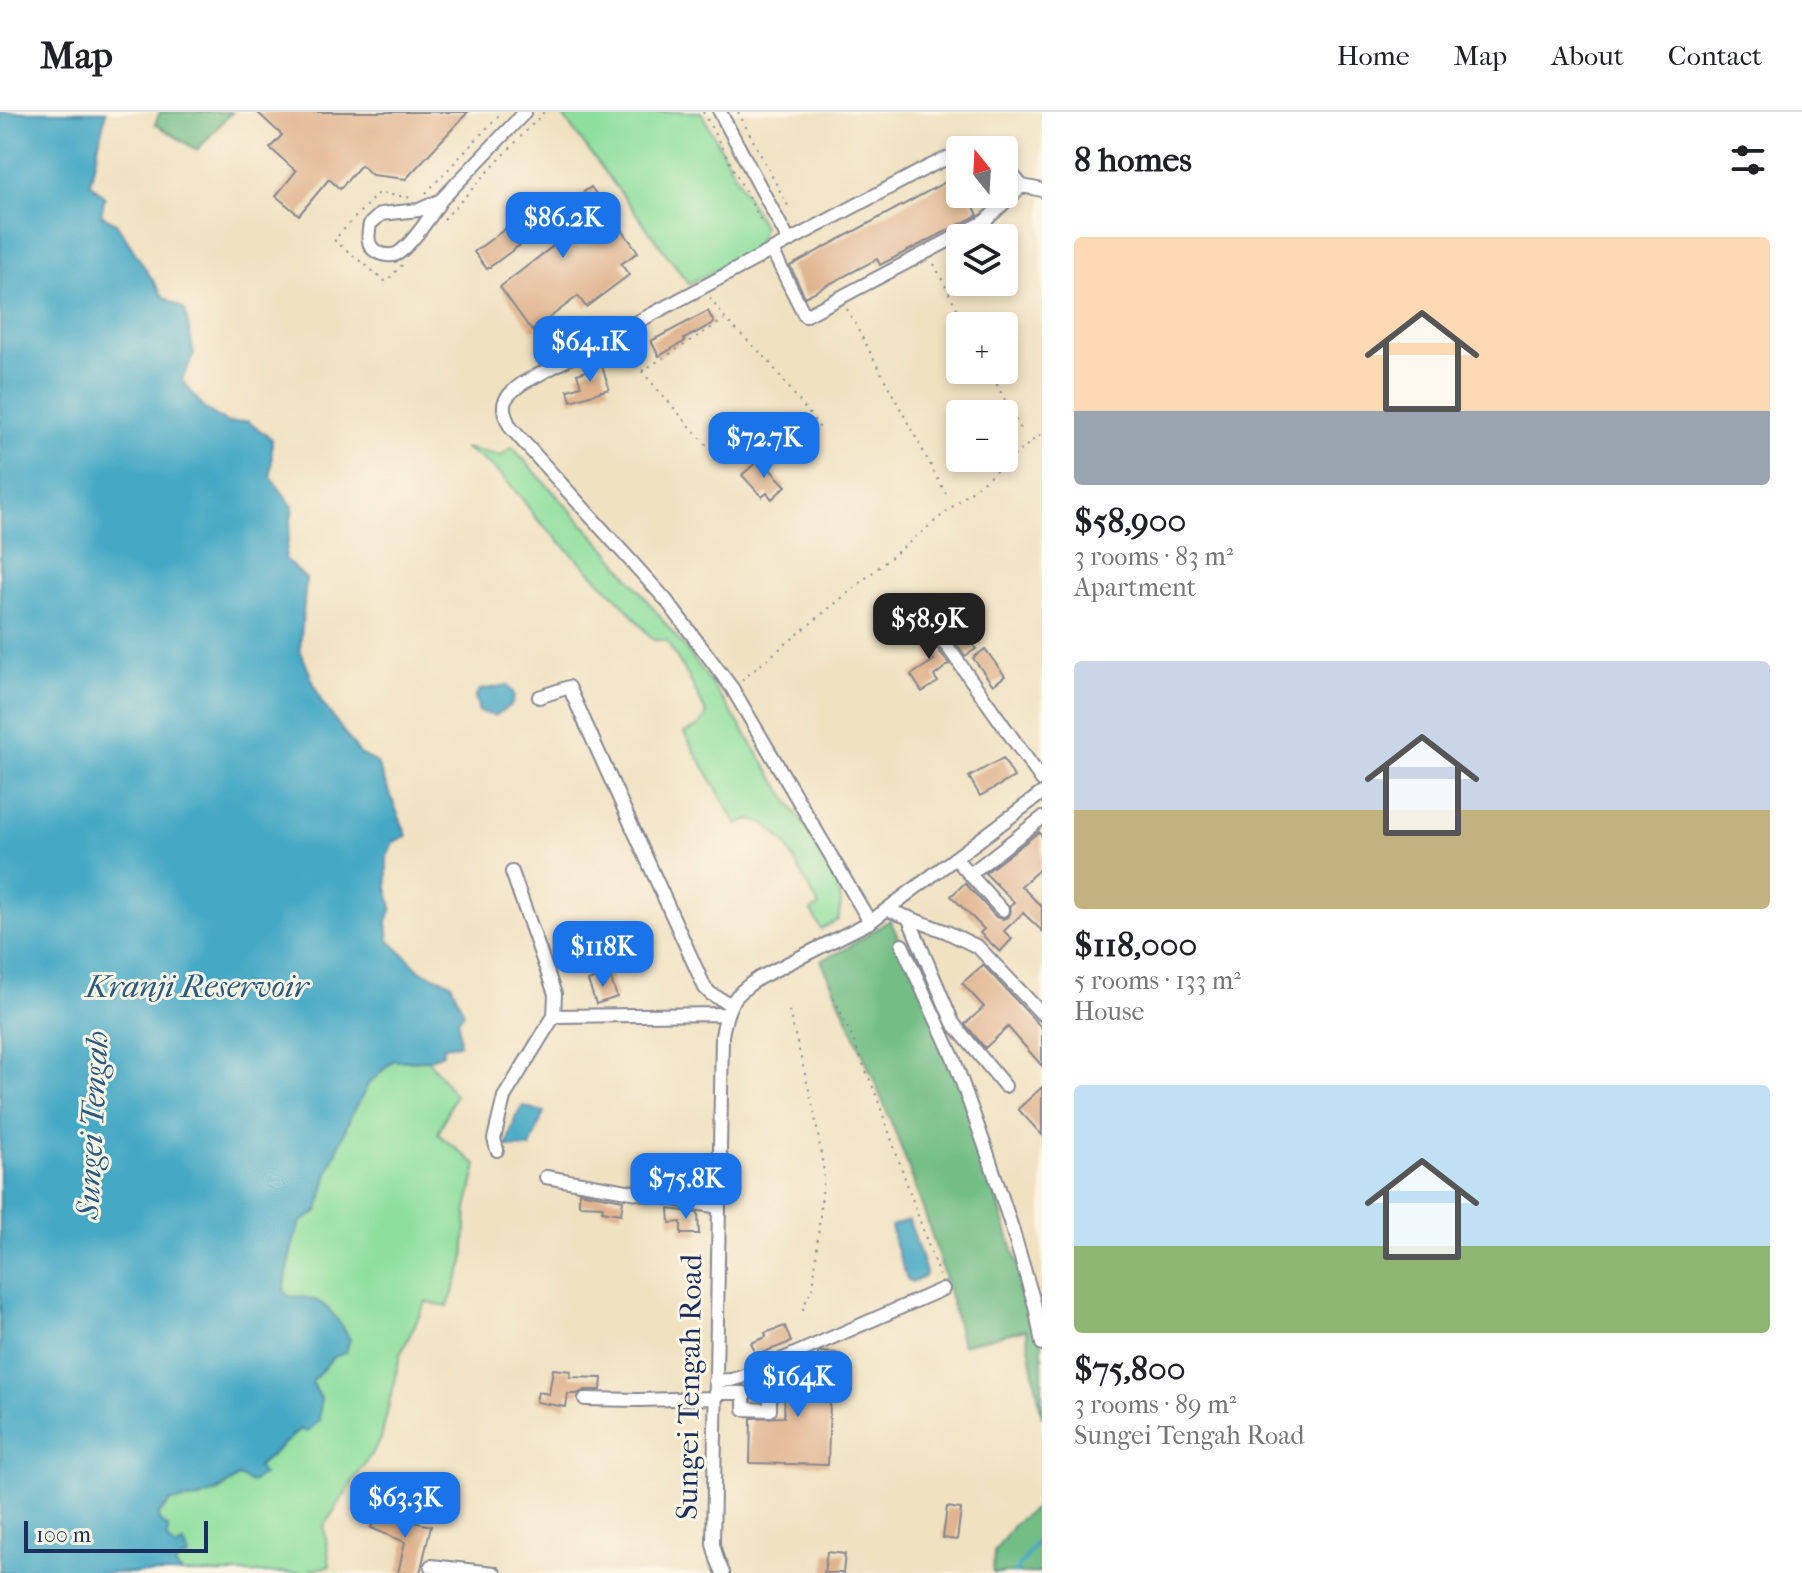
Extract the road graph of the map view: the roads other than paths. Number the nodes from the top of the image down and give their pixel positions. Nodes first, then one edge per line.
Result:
1 (525, 112) edge
2 (720, 112) edge
3 (946, 159) edge
4 (1018, 181) edge
5 (1022, 186) junction
6 (1042, 190) edge
7 (441, 200) junction
8 (789, 241) junction
9 (772, 250) junction
10 (945, 643) dead end
11 (539, 697) dead end
12 (1042, 780) edge
13 (1042, 793) edge
14 (1042, 818) edge
15 (955, 858) junction
16 (512, 872) dead end
17 (970, 874) junction
18 (888, 910) junction
19 (1002, 910) dead end
20 (908, 917) junction
21 (870, 922) junction
22 (902, 945) dead end
23 (728, 1009) junction
24 (1042, 1014) edge
25 (554, 1016) junction
26 (1005, 1086) dead end
27 (497, 1150) dead end
28 (546, 1177) dead end
29 (719, 1207) junction
30 (943, 1289) road end
31 (1042, 1344) edge
32 (770, 1364) junction
33 (715, 1391) junction
34 (585, 1399) dead end
35 (431, 1566) dead end
36 (494, 1573) edge
37 (723, 1573) edge

1 - 7 street
2 - 8 street
3 - 8 street
4 - 5 street
5 - 6 street
5 - 9 street
7 - 7 street
8 - 9 street
9 - 21 street
10 - 12 street
11 - 23 street
13 - 15 street
14 - 17 street
15 - 17 street
15 - 18 street
16 - 25 street
17 - 19 street
18 - 20 street
18 - 21 street
20 - 24 street
20 - 26 street
21 - 23 street
22 - 31 street
23 - 25 street
23 - 29 street, Sungei Tengah Road
25 - 27 street
28 - 29 street
29 - 33 street, Sungei Tengah Road
30 - 32 street
32 - 33 street
32 - 33 street
33 - 34 street
33 - 37 street, Sungei Tengah Road
35 - 36 street

